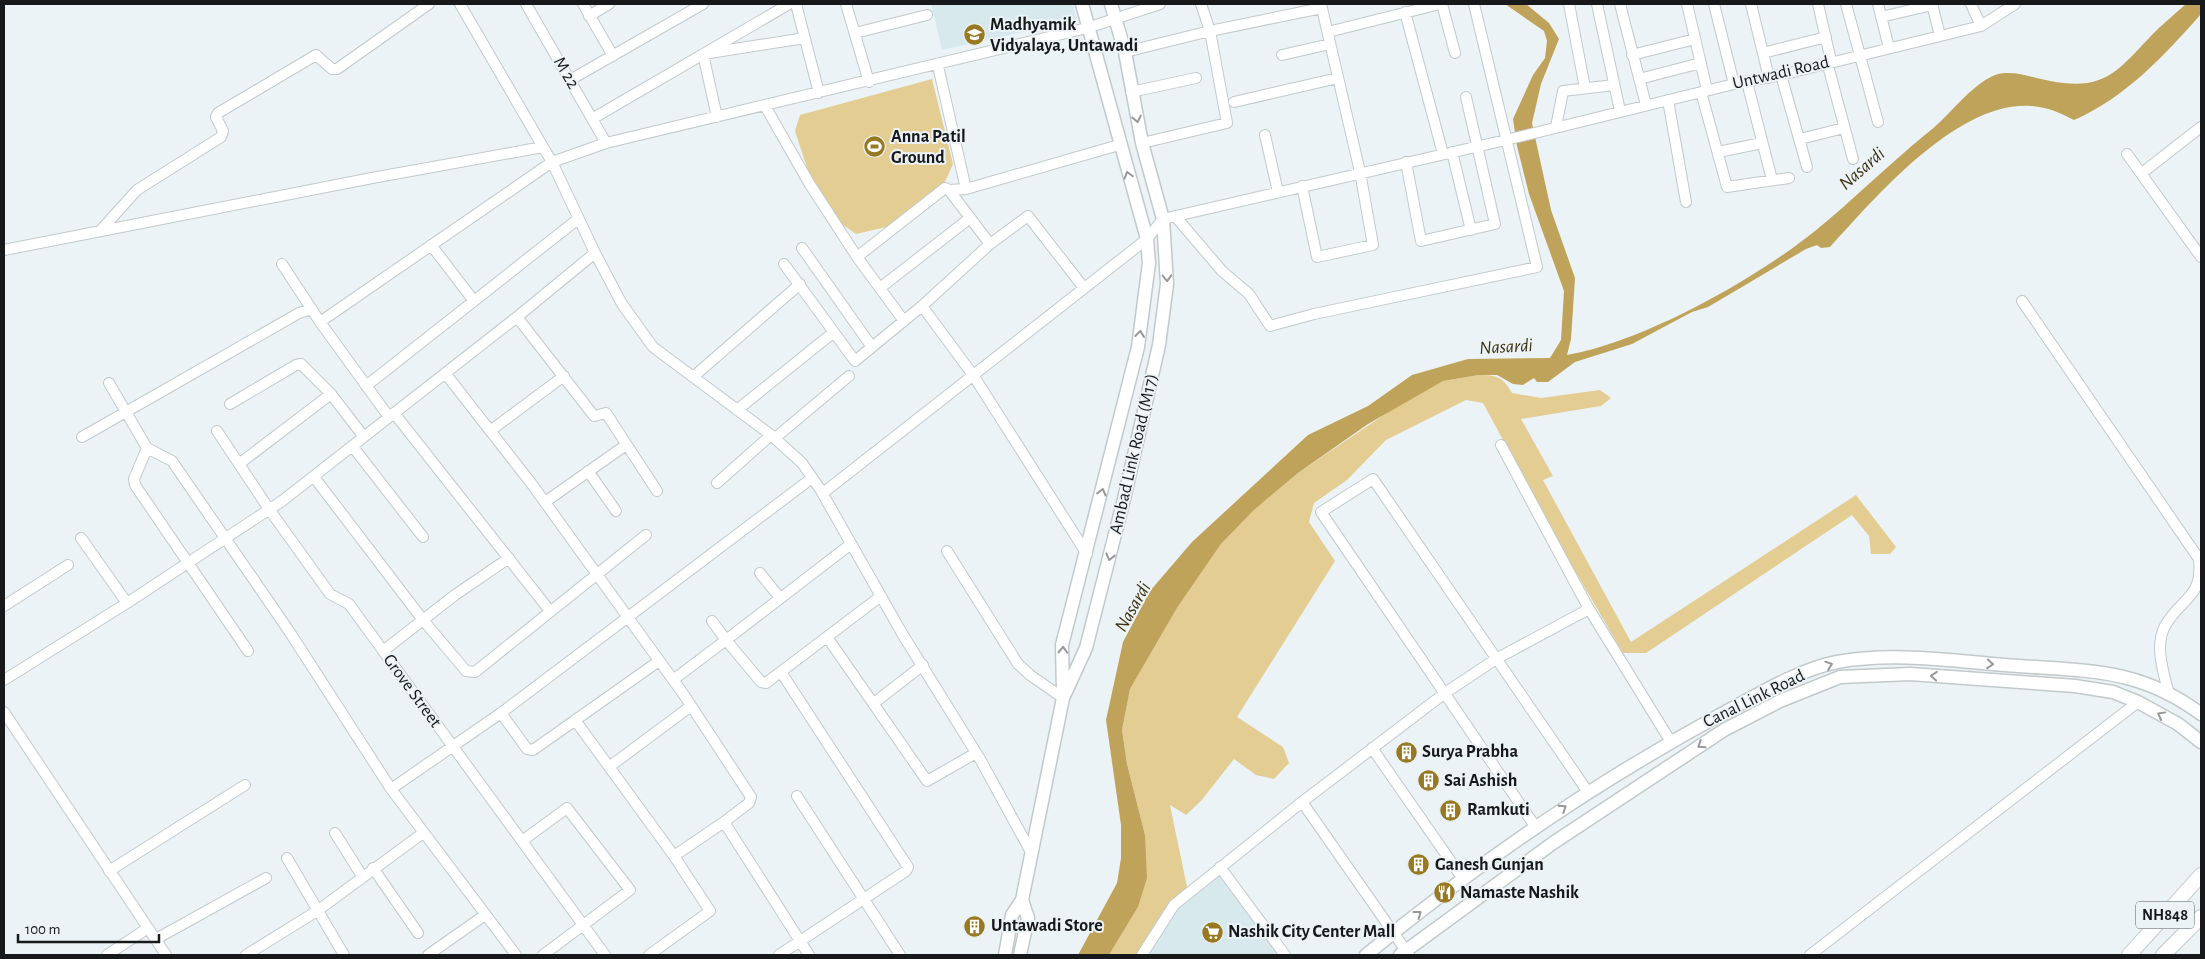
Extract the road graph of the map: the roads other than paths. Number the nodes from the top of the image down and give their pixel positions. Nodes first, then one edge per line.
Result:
1 (429, 4) edge
2 (460, 4) edge
3 (526, 4) edge
4 (583, 4) edge
5 (609, 4) edge
6 (796, 4) edge
7 (846, 4) edge
8 (1082, 4) edge
9 (1111, 4) edge
10 (1160, 4) edge
11 (1201, 4) edge
12 (1441, 4) edge
13 (1474, 4) edge
14 (1569, 4) edge
15 (1597, 4) edge
16 (1620, 4) edge
17 (1687, 4) edge
18 (1714, 4) edge
19 (1750, 4) edge
20 (1818, 4) edge
21 (1846, 4) edge
22 (1878, 4) edge
23 (1932, 4) edge
24 (1971, 4) edge
25 (2015, 4) edge
26 (697, 5) edge
27 (783, 5) edge
28 (1322, 6) edge
29 (1405, 12) junction
30 (927, 15) dead end
31 (589, 16) junction
32 (1115, 17) junction
33 (1881, 17) junction
34 (1981, 26) junction
35 (1088, 28) junction
36 (1210, 31) junction
37 (1328, 32) junction
38 (855, 34) junction
39 (1826, 36) junction
40 (1940, 36) junction
41 (805, 38) junction
42 (1695, 39) junction
43 (1330, 44) junction
44 (1889, 48) junction
45 (1125, 52) junction
46 (1455, 53) dead end
47 (1763, 53) junction
48 (703, 54) junction
49 (1282, 55) dead end
50 (1632, 55) junction
51 (1859, 55) junction
52 (613, 56) junction
53 (1829, 62) junction
54 (1700, 63) junction
55 (938, 66) junction
56 (1781, 75) junction
57 (1196, 78) dead end
58 (1338, 78) junction
59 (1769, 78) junction
60 (1639, 79) junction
61 (570, 80) junction
62 (869, 82) junction
63 (1747, 82) junction
64 (1734, 84) junction
65 (1614, 85) junction
66 (1585, 88) junction
67 (1704, 91) junction
68 (1131, 92) junction
69 (819, 93) junction
70 (1466, 97) dead end
71 (1668, 100) junction
72 (1234, 102) dead end
73 (1646, 105) junction
74 (765, 106) junction
75 (1620, 112) junction
76 (717, 117) junction
77 (592, 119) junction
78 (1878, 122) dead end
79 (1556, 127) junction
80 (2201, 127) edge
81 (1844, 128) junction
82 (1264, 135) dead end
83 (1508, 139) junction
84 (1800, 139) junction
85 (606, 143) junction
86 (1762, 143) junction
87 (1142, 144) junction
88 (1119, 145) junction
89 (1478, 146) junction
90 (543, 147) junction
91 (1718, 152) junction
92 (1448, 153) junction
93 (2127, 154) dead end
94 (1853, 159) dead end
95 (552, 162) junction
96 (1406, 162) junction
97 (1807, 166) dead end
98 (1360, 172) junction
99 (2142, 173) junction
100 (1789, 178) dead end
101 (1772, 180) junction
102 (1302, 186) junction
103 (966, 189) junction
104 (949, 190) junction
105 (1278, 192) junction
106 (1686, 202) dead end
107 (1169, 217) junction
108 (970, 218) junction
109 (578, 219) junction
110 (1471, 230) junction
111 (100, 231) junction
112 (1147, 239) junction
113 (990, 244) junction
114 (431, 245) junction
115 (802, 248) dead end
116 (4, 250) edge
117 (595, 253) junction
118 (857, 257) junction
119 (2201, 257) edge
120 (282, 264) dead end
121 (784, 264) dead end
122 (800, 284) junction
123 (880, 288) junction
124 (1084, 288) junction
125 (474, 301) junction
126 (2022, 301) dead end
127 (922, 306) junction
128 (312, 309) junction
129 (517, 317) junction
130 (904, 321) junction
131 (320, 322) junction
132 (834, 332) junction
133 (872, 347) junction
134 (445, 373) junction
135 (973, 375) junction
136 (564, 376) junction
137 (849, 376) dead end
138 (692, 378) junction
139 (109, 383) dead end
140 (366, 386) junction
141 (331, 394) junction
142 (230, 404) dead end
143 (738, 410) junction
144 (126, 413) junction
145 (392, 415) junction
146 (217, 431) dead end
147 (490, 431) junction
148 (82, 437) dead end
149 (364, 437) junction
150 (773, 437) junction
151 (626, 445) junction
152 (1501, 445) dead end
153 (353, 447) junction
154 (147, 448) junction
155 (239, 464) junction
156 (588, 471) junction
157 (314, 477) junction
158 (812, 478) junction
159 (717, 483) dead end
160 (657, 491) dead end
161 (823, 494) junction
162 (544, 502) junction
163 (269, 510) junction
164 (616, 511) dead end
165 (646, 535) dead end
166 (423, 537) dead end
167 (82, 538) dead end
168 (225, 539) junction
169 (851, 544) junction
170 (948, 550) dead end
171 (1087, 554) junction
172 (509, 558) junction
173 (188, 563) junction
174 (68, 565) dead end
175 (760, 573) dead end
176 (597, 575) junction
177 (881, 596) junction
178 (780, 598) junction
179 (127, 603) junction
180 (4, 606) edge
181 (1589, 609) junction
182 (550, 611) junction
183 (628, 617) junction
184 (423, 620) junction
185 (712, 621) dead end
186 (827, 637) junction
187 (726, 640) junction
188 (248, 651) dead end
189 (383, 651) junction
190 (1496, 658) junction
191 (660, 661) junction
192 (923, 665) junction
193 (782, 672) junction
194 (4, 680) edge
195 (673, 680) junction
196 (1444, 693) junction
197 (2169, 695) junction
198 (1063, 698) junction
199 (2138, 702) junction
200 (874, 703) junction
201 (691, 706) junction
202 (4, 712) edge
203 (501, 713) junction
204 (2201, 714) edge
205 (575, 720) junction
206 (1671, 742) junction
207 (2201, 742) edge
208 (452, 745) junction
209 (1372, 748) junction
210 (976, 753) junction
211 (609, 767) junction
212 (245, 785) dead end
213 (391, 789) junction
214 (1588, 792) junction
215 (797, 796) dead end
216 (1302, 802) junction
217 (724, 822) junction
218 (1535, 826) junction
219 (335, 833) dead end
220 (423, 833) junction
221 (522, 841) junction
222 (1032, 852) junction
223 (674, 856) junction
224 (287, 858) dead end
225 (1220, 867) junction
226 (373, 868) junction
227 (109, 871) junction
228 (2201, 875) edge
229 (362, 876) junction
230 (266, 878) dead end
231 (1463, 879) junction
232 (862, 899) junction
233 (1022, 900) junction
234 (318, 911) junction
235 (485, 915) junction
236 (2201, 917) edge
237 (583, 925) junction
238 (148, 928) junction
239 (418, 932) dead end
240 (1394, 932) junction
241 (156, 939) junction
242 (799, 941) junction
243 (1405, 954) edge
244 (107, 955) edge
245 (166, 955) edge
246 (246, 955) edge
247 (344, 955) edge
248 (428, 955) edge
249 (516, 955) edge
250 (543, 955) edge
251 (605, 955) edge
252 (649, 955) edge
253 (779, 955) edge
254 (809, 955) edge
255 (900, 955) edge
256 (1004, 955) edge
257 (1020, 955) edge
258 (1142, 955) edge
259 (1285, 955) edge
260 (1366, 955) edge
261 (1810, 955) edge
262 (2129, 955) edge
263 (2163, 955) edge

1 - 111 street
2 - 90 street
3 - 61 street, M 22
4 - 31 street
5 - 31 street
6 - 41 street
7 - 38 street
8 - 35 main road
9 - 32 main road, Ambad Link Road (M17)
10 - 32 street
11 - 36 street
12 - 29 street
12 - 46 street
13 - 83 street
14 - 66 street
15 - 65 street
16 - 50 street
17 - 42 street
18 - 64 street
19 - 47 street
20 - 39 street
21 - 51 street
22 - 33 street
23 - 33 street
23 - 40 street
24 - 34 street
25 - 34 street, Untwadi Road
26 - 52 street
27 - 48 street
28 - 36 street
28 - 37 street
29 - 37 street
29 - 92 street
30 - 38 street
31 - 52 street
32 - 35 street
32 - 45 main road, Ambad Link Road (M17)
33 - 44 street
34 - 40 street, Untwadi Road
35 - 55 street
35 - 88 main road
36 - 45 street
36 - 87 street
37 - 43 street
38 - 62 street
39 - 47 street
39 - 53 street
40 - 44 street, Untwadi Road
41 - 48 street
41 - 69 street
42 - 50 street
42 - 54 street
43 - 49 street
43 - 58 street
44 - 51 street, Untwadi Road
45 - 68 main road, Ambad Link Road (M17)
47 - 59 street
48 - 76 street
48 - 77 street
50 - 60 street
51 - 53 street, Untwadi Road
51 - 78 street
52 - 61 street
53 - 56 street, Untwadi Road
53 - 81 street
54 - 60 street
54 - 67 street
55 - 62 street
55 - 103 street
56 - 59 street, Untwadi Road
56 - 84 street
57 - 68 street
58 - 72 street
58 - 98 street
59 - 63 street, Untwadi Road
60 - 73 street
61 - 77 street, M 22
62 - 69 street
63 - 64 street, Untwadi Road
63 - 86 street
64 - 67 street, Untwadi Road
65 - 66 street
65 - 75 street
66 - 79 street
67 - 71 street, Untwadi Road
67 - 91 street
68 -> 87 main road, Ambad Link Road (M17)
69 - 74 street
70 - 89 street
71 - 73 street, Untwadi Road
71 - 106 street
73 - 75 street, Untwadi Road
74 - 76 street
74 - 118 street
75 - 79 street, Untwadi Road
76 - 85 street
77 - 85 street, M 22
79 - 83 street, Untwadi Road
80 - 99 street
81 - 84 street
81 - 94 street
82 - 105 street
83 - 89 street, Untwadi Road
83 - 107 street
84 - 97 street
85 - 95 street
86 - 91 street
86 - 101 street
87 - 107 main road, Ambad Link Road (M17)
88 - 103 street
112 -> 88 main road
89 - 92 street, Untwadi Road
89 - 110 street
90 - 95 street
90 - 111 street
91 - 101 street
92 - 96 street, Untwadi Road
92 - 110 street
93 - 99 street
95 - 109 street
95 - 114 street
96 - 98 street, Untwadi Road
96 - 110 street
98 - 102 street, Untwadi Road
98 - 102 street
99 - 119 street
100 - 101 street
102 - 105 street, Untwadi Road
103 - 104 street
104 - 108 street
104 - 118 street
105 - 107 street, Untwadi Road
107 - 112 street
107 -> 198 main road, Ambad Link Road (M17)
108 - 113 street
108 - 123 street
109 - 117 street
109 - 125 street
111 - 116 street
112 - 124 street
171 -> 112 main road
113 - 124 street
113 - 127 street
114 - 125 street
114 - 131 street
115 - 133 street
117 - 129 street
117 - 138 street
118 - 123 street
120 - 128 street
121 - 122 street
122 - 132 street
122 - 138 street
123 - 130 street
124 - 135 street
125 - 140 street
126 - 197 street
127 - 130 street
127 - 135 street
128 - 131 street
128 - 144 street
129 - 134 street
129 - 136 street
130 - 133 street
131 - 140 street
132 - 133 street
132 - 143 street
134 - 145 street
134 - 147 street
135 - 161 street
135 - 171 street
136 - 147 street
136 - 151 street
137 - 150 street
138 - 143 street
139 - 144 street
140 - 145 street
141 - 142 street
141 - 149 street
141 - 155 street
143 - 150 street
144 - 148 street
144 - 154 street
145 - 149 street
145 - 172 street
146 - 155 street, Grove Street
147 - 162 street
149 - 153 street
150 - 158 street
150 - 159 street
151 - 156 street
151 - 160 street
152 - 181 street
153 - 157 street
153 - 166 street
154 - 168 street
154 - 173 street
155 - 163 street, Grove Street
156 - 162 street
156 - 164 street
157 - 163 street
157 - 184 street
158 - 161 street
158 - 183 street
161 - 169 street
162 - 176 street
163 - 168 street
163 - 189 street, Grove Street
165 - 176 street
167 - 179 street
168 - 173 street
168 - 213 street
169 - 177 street
169 - 178 street
170 - 198 street
198 -> 171 main road
172 - 182 street
172 - 184 street
173 - 179 street
173 - 188 street
174 - 180 street
175 - 178 street
176 - 182 street
176 - 183 street
177 - 186 street
177 - 192 street
178 - 187 street
179 - 194 street
181 - 190 street
181 - 206 street
182 - 184 street
183 - 191 street
183 - 203 street
184 - 189 street
185 - 187 street
186 - 193 street
186 - 200 street
187 - 193 street
187 - 195 street
189 - 208 street, Grove Street
190 - 196 street
190 - 196 street
190 - 214 street
191 - 195 street
191 - 205 street
192 - 200 street
192 - 210 street
193 - 232 street
195 - 201 street
196 - 209 street
196 - 218 street
197 - 204 main road, Canal Link Road
206 -> 197 main road, Canal Link Road
198 - 222 main road, Ambad Link Road (M17)
207 -> 199 main road, Canal Link Road
199 -> 243 main road, Canal Link Road
199 - 261 street
200 - 210 street
201 - 211 street
201 - 217 street
202 - 227 street
203 - 205 street
203 - 208 street
205 - 211 street
206 - 214 main road, Canal Link Road
208 - 213 street
208 - 221 street, Grove Street
209 - 216 street
209 - 231 street
210 - 222 street
211 - 223 street
212 - 227 street
213 - 220 street
218 -> 214 main road, Canal Link Road
215 - 232 street
216 - 225 street
216 - 240 street
217 - 223 street
217 - 242 street
218 - 231 main road, Canal Link Road
219 - 229 street
220 - 226 street
220 - 235 street
221 - 237 street, Grove Street
221 - 237 street
222 - 233 main road, Ambad Link Road (M17)
223 - 252 street
224 - 234 street
225 - 258 street
225 - 259 street
226 - 229 street
226 - 239 street
227 - 238 street
228 - 262 highway, NH848
229 - 234 street
230 - 241 street
240 -> 231 main road, Canal Link Road
232 - 242 street
232 - 255 street
233 - 256 main road, Ambad Link Road (M17)
233 - 257 main road, Ambad Link Road (M17)
234 - 246 street
234 - 247 street
235 - 248 street
235 - 249 street
236 - 263 highway
237 - 250 street
237 - 251 street, Grove Street
238 - 241 street
238 - 244 street
240 - 243 street
240 - 260 main road, Canal Link Road
241 - 245 street
242 - 253 street
242 - 254 street

